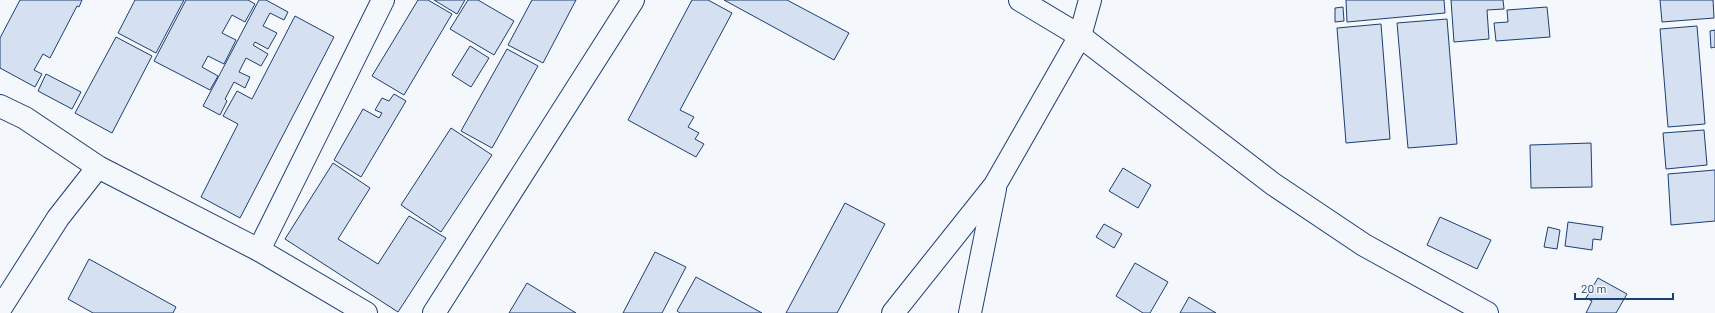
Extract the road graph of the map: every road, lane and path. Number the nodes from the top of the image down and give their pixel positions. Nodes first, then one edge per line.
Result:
1 (383, 0) edge
2 (633, 0) edge
3 (1020, 0) edge
4 (1090, 0) edge
5 (1080, 36) junction
6 (0, 106) edge
7 (98, 166) junction
8 (995, 185) junction
9 (259, 250) junction
10 (0, 310) edge
11 (366, 313) edge
12 (434, 313) edge
13 (893, 313) edge
14 (970, 313) edge
15 (1487, 313) edge

1 - 9 street
2 - 12 street
3 - 5 street
4 - 5 street
5 - 8 street
5 - 15 street
6 - 7 street
7 - 9 street
7 - 10 street
8 - 13 street
8 - 14 street
9 - 11 street

